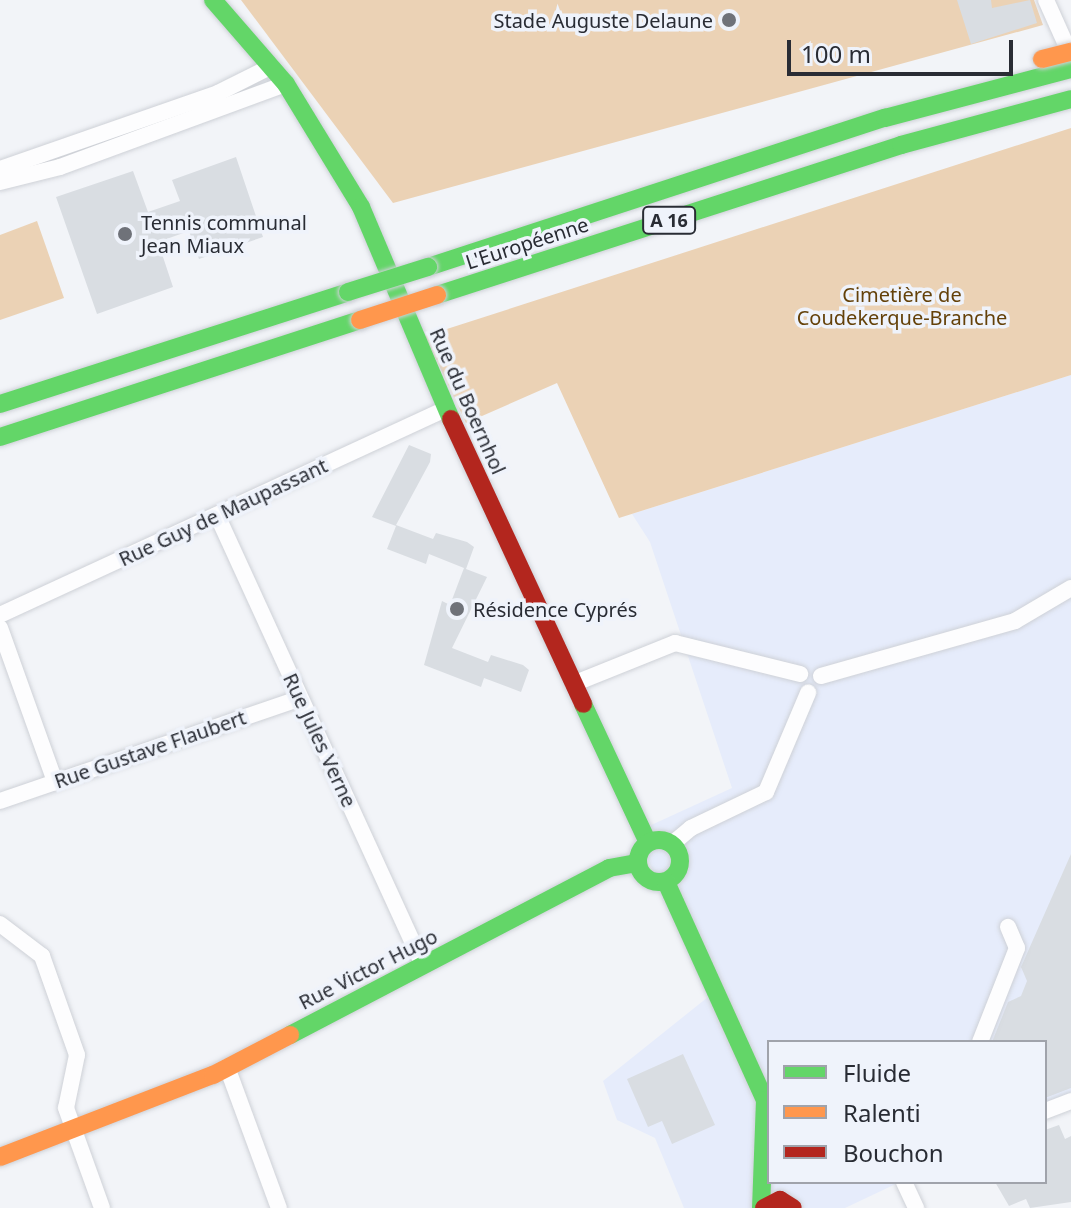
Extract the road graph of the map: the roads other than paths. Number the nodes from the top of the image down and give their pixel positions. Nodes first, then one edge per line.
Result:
1 (213, 0) edge
2 (1046, 0) edge
3 (1071, 54) edge
4 (272, 66) junction
5 (1043, 67) junction
6 (1071, 69) edge
7 (286, 84) junction
8 (1063, 108) edge
9 (0, 169) edge
10 (0, 182) edge
11 (0, 404) edge
12 (447, 408) junction
13 (0, 437) edge
14 (217, 515) junction
15 (1071, 588) edge
16 (0, 615) edge
17 (0, 628) edge
18 (800, 674) junction
19 (821, 676) junction
20 (573, 684) junction
21 (808, 693) junction
22 (300, 698) junction
23 (55, 782) junction
24 (0, 801) edge
25 (648, 843) junction
26 (672, 844) junction
27 (638, 863) junction
28 (666, 882) junction
29 (0, 924) edge
30 (1008, 927) dead end
31 (423, 965) junction
32 (705, 967) junction
33 (981, 1040) edge
34 (767, 1066) edge
35 (227, 1067) junction
36 (1071, 1101) edge
37 (1047, 1110) edge
38 (72, 1126) junction
39 (0, 1146) edge
40 (0, 1157) edge
41 (782, 1184) edge
42 (905, 1184) edge
43 (791, 1206) edge
44 (102, 1208) edge
45 (279, 1208) edge
46 (762, 1208) edge
47 (916, 1208) edge

1 - 4 main road, Rue du Boernhol
2 - 3 street
3 - 5 main road, bridge
4 - 7 main road, Rue du Boernhol
4 - 9 street
5 - 6 main road
5 - 11 main road, L'Européenne / A 16, bridge
7 - 10 street
7 - 12 main road, Rue du Boernhol
8 - 13 main road, L'Européenne / A 16, bridge
12 - 14 street, Rue Guy de Maupassant
12 - 20 main road, Rue du Boernhol
14 - 16 street, Rue Guy de Maupassant
14 - 22 street, Rue Jules Verne
15 - 19 street
17 - 23 street
18 - 19 street
18 - 20 street
18 - 21 street
19 - 21 street
20 - 25 main road, Rue du Boernhol
21 - 26 street
22 - 23 street, Rue Gustave Flaubert
22 - 31 street, Rue Jules Verne
23 - 24 street, Rue Gustave Flaubert
25 - 26 main road
25 - 27 main road
26 - 28 main road
27 - 28 main road
27 - 31 main road, Rue Victor Hugo
28 - 32 main road
29 - 38 street
30 - 33 street
31 - 35 main road, Rue Victor Hugo
32 - 34 main road
32 - 46 main road
35 - 38 main road, Rue Victor Hugo
35 - 45 street
36 - 37 street
38 - 39 main road, Rue Victor Hugo
38 - 40 main road, Rue Victor Hugo
38 - 44 street
41 - 43 main road
42 - 47 street
43 - 46 main road

